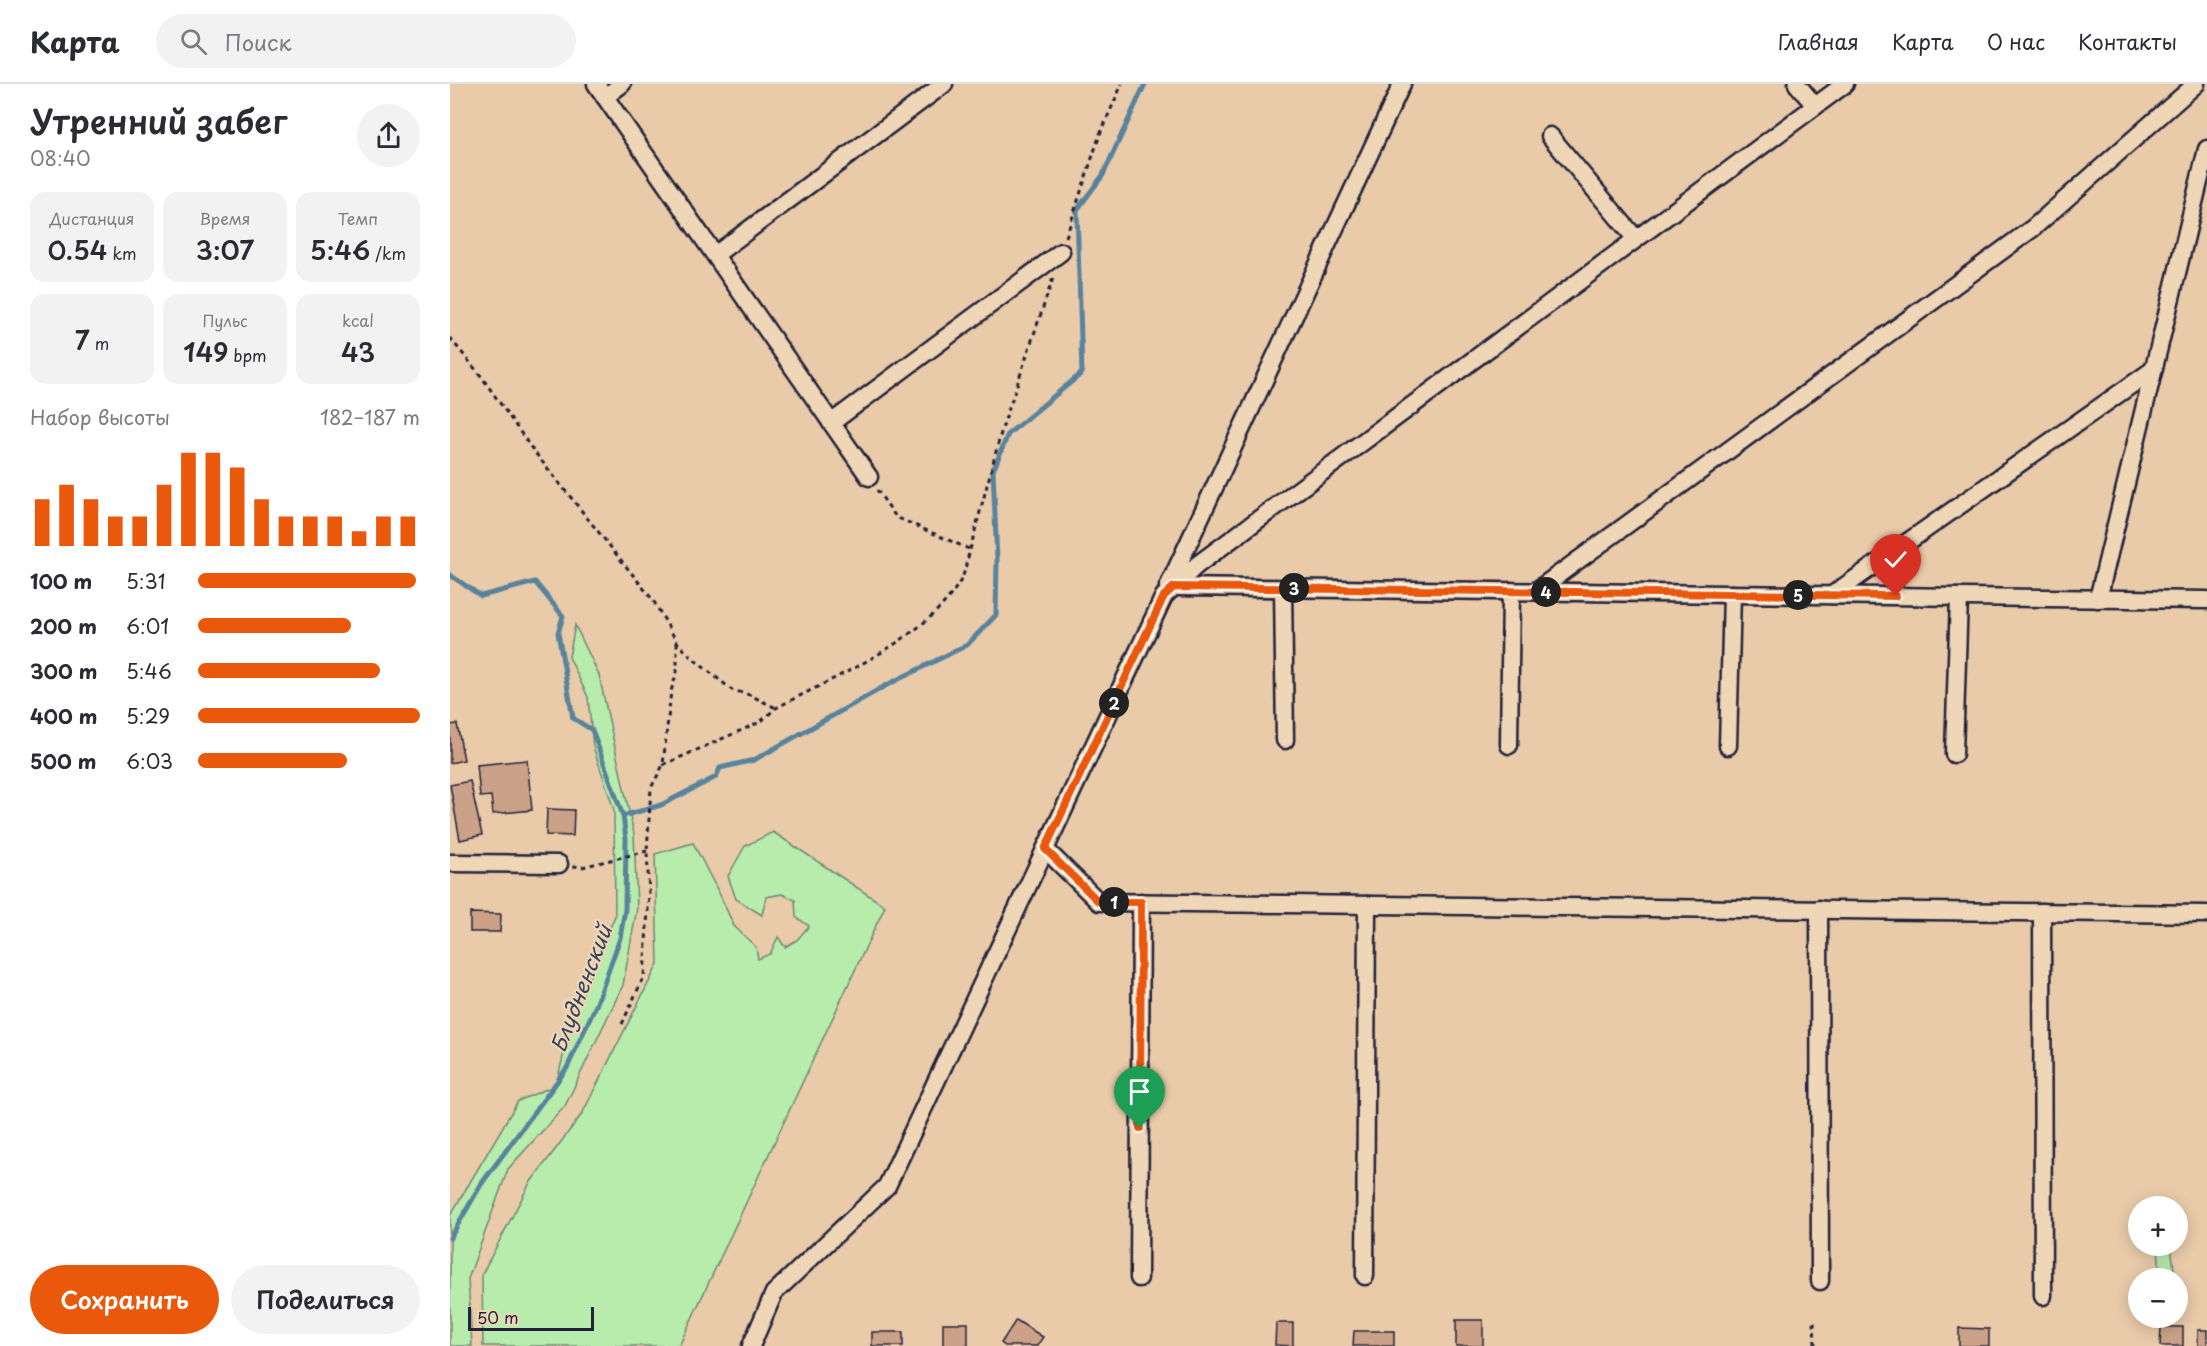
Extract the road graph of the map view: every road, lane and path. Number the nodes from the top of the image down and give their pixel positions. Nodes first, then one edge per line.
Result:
1 (622, 84) edge
2 (944, 84) edge
3 (1122, 84) edge
4 (1401, 84) edge
5 (1797, 84) edge
6 (1845, 84) edge
7 (2196, 84) edge
8 (601, 90) edge
9 (1815, 106) junction
10 (1550, 136) dead end
11 (2207, 149) edge
12 (1636, 239) junction
13 (1061, 252) junction
14 (715, 255) junction
15 (450, 338) edge
16 (2154, 369) junction
17 (831, 423) junction
18 (869, 477) joint
19 (969, 549) junction
20 (1283, 588) junction
21 (1169, 591) junction
22 (1511, 591) junction
23 (1536, 591) junction
24 (1732, 594) junction
25 (1832, 595) junction
26 (1959, 597) junction
27 (2098, 599) junction
28 (2207, 600) edge
29 (677, 642) junction
30 (776, 708) junction
31 (1286, 740) dead end
32 (1509, 745) dead end
33 (1728, 746) dead end
34 (1954, 754) dead end
35 (663, 765) junction
36 (1045, 849) junction
37 (647, 851) junction
38 (450, 863) edge
39 (559, 864) joint
40 (1141, 902) junction
41 (1367, 904) junction
42 (1819, 909) junction
43 (2042, 912) junction
44 (2207, 914) edge
45 (622, 1024) dead end
46 (1365, 1276) dead end
47 (1139, 1278) dead end
48 (1820, 1281) dead end
49 (2043, 1296) dead end
50 (1814, 1322) dead end
51 (751, 1346) edge
52 (1815, 1346) edge

1 - 8 street
2 - 14 street
3 - 13 path
4 - 21 street
5 - 9 street
6 - 9 street
7 - 23 street
8 - 14 street
9 - 12 street
10 - 12 street
11 - 16 street
12 - 21 street
13 - 17 street
13 - 19 path
14 - 17 street
15 - 29 path
16 - 25 street
16 - 27 street
17 - 18 street
18 - 19 path
19 - 30 path
20 - 21 street
20 - 22 street
20 - 31 street
21 - 36 street
22 - 23 street
22 - 32 street
23 - 24 street
24 - 25 street
24 - 33 street
25 - 26 street
26 - 27 street
26 - 34 street
27 - 28 street
29 - 30 path
29 - 35 path
30 - 35 path
35 - 37 path
36 - 40 street
36 - 51 street
37 - 39 path
37 - 45 path
38 - 39 street
40 - 41 street
40 - 47 street
41 - 42 street
41 - 46 street
42 - 43 street
42 - 48 street
43 - 44 street
43 - 49 street
50 - 52 path

